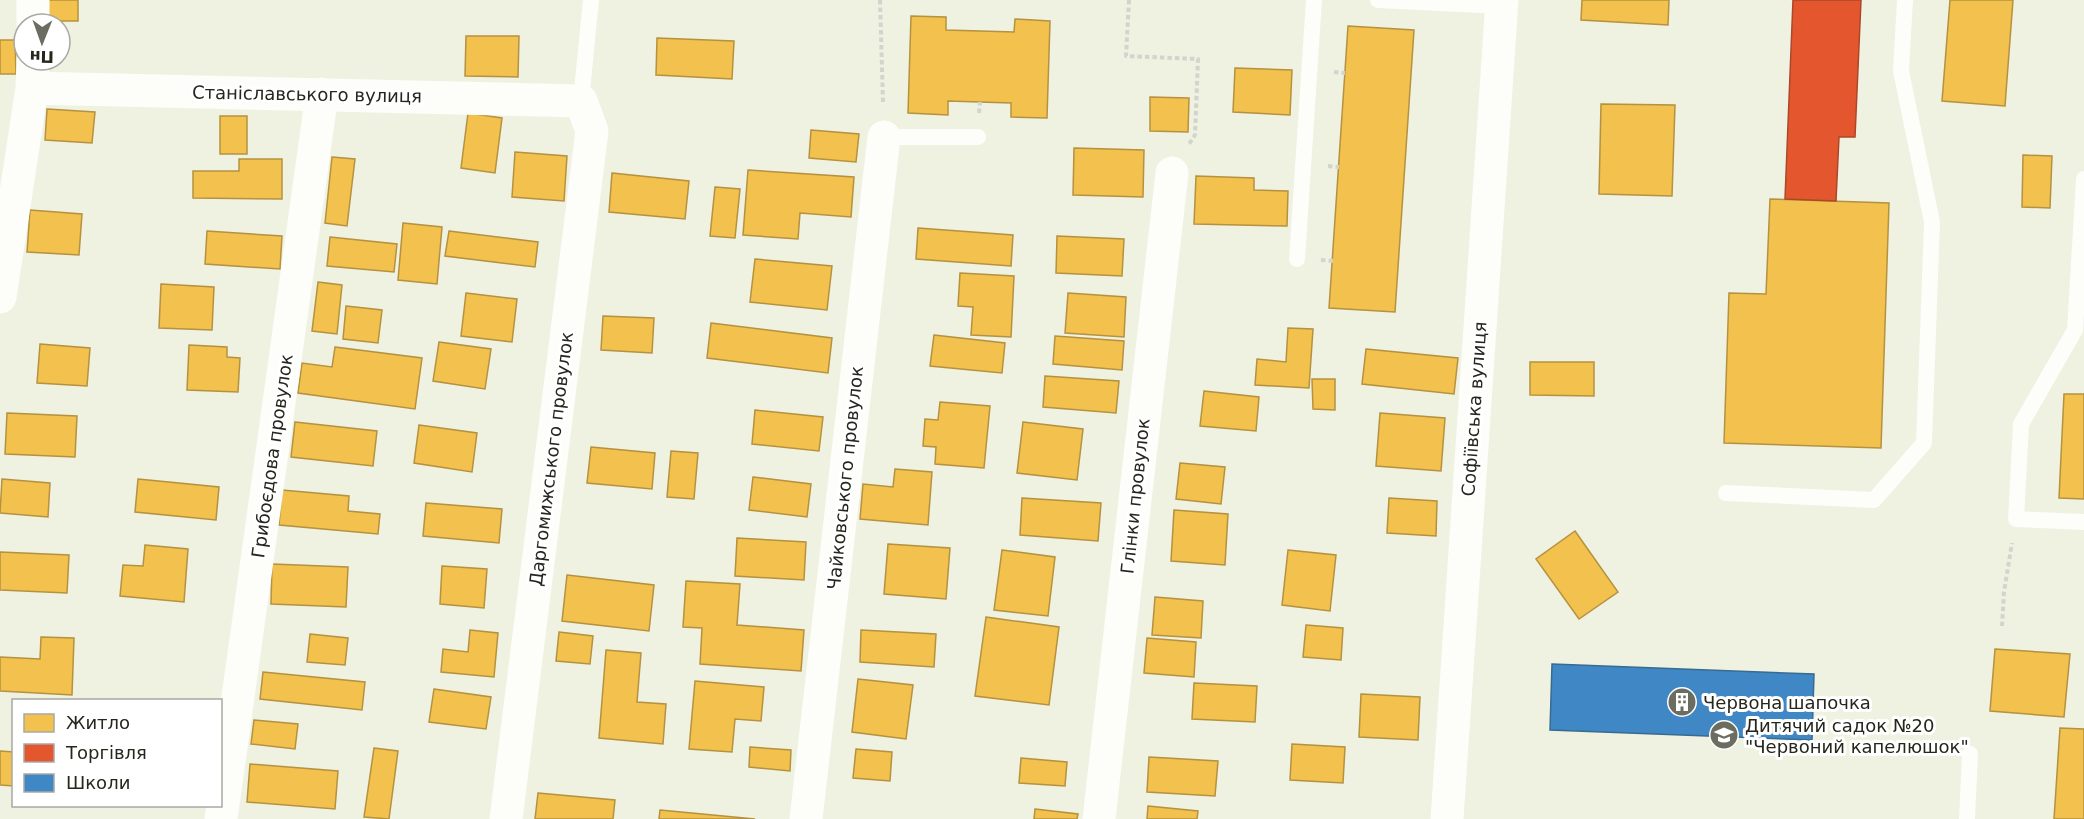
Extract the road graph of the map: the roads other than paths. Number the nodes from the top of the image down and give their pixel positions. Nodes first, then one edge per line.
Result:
1 (591, 0) edge
2 (1314, 0) edge
3 (1378, 0) edge
4 (1905, 0) edge
5 (1502, 3) edge
6 (32, 74) edge
7 (322, 94) junction
8 (581, 101) junction
9 (884, 136) joint
10 (978, 137) dead end
11 (1172, 173) road end
12 (2084, 179) edge
13 (1297, 259) dead end
14 (0, 297) edge
15 (1726, 494) dead end
16 (2084, 522) edge
17 (1970, 754) dead end
18 (221, 819) edge
19 (506, 819) edge
20 (806, 819) edge
21 (1099, 819) edge
22 (1447, 819) edge
23 (1967, 819) edge

1 - 8 lane
2 - 13 lane
3 - 5 lane
4 - 15 lane
5 - 22 street, Софіївська вулиця
6 - 7 street, Станіславського вулиця
6 - 14 street
7 - 8 street, Станіславського вулиця
7 - 18 street, Грибоєдова провулок
8 - 19 street, Даргомижського провулок
9 - 10 lane
9 - 20 street, Чайковського провулок
11 - 21 street, Глінки провулок
12 - 16 lane
17 - 23 lane

